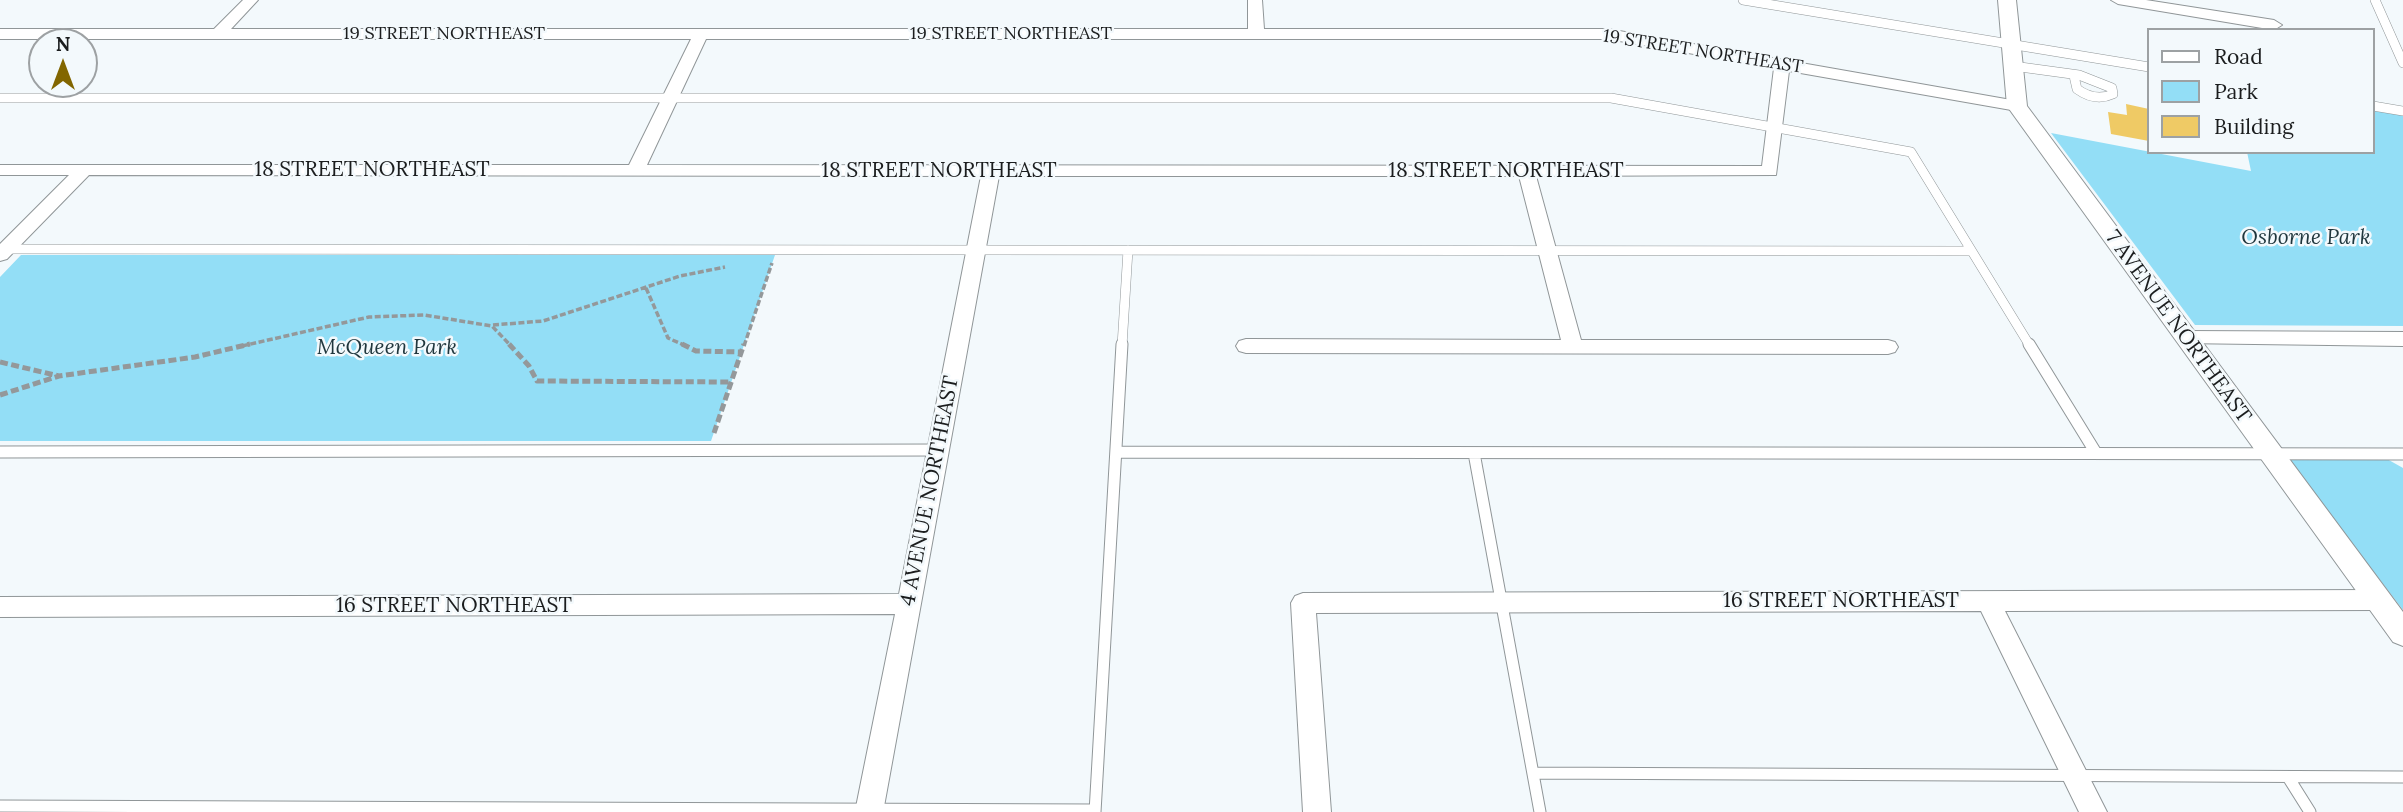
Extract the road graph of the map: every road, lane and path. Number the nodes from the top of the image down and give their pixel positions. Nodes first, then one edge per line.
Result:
1 (251, 0) edge
2 (1255, 0) edge
3 (1743, 0) edge
4 (2007, 0) edge
5 (2118, 0) edge
6 (2375, 0) edge
7 (2274, 25) dead end
8 (0, 34) edge
9 (218, 34) junction
10 (701, 34) junction
11 (1256, 34) junction
12 (2012, 55) junction
13 (2403, 63) edge
14 (1782, 65) junction
15 (2148, 67) edge
16 (2074, 76) dead end
17 (0, 98) edge
18 (670, 98) junction
19 (2017, 106) junction
20 (2375, 106) edge
21 (2403, 111) edge
22 (1774, 128) junction
23 (0, 170) edge
24 (84, 170) junction
25 (635, 171) junction
26 (991, 171) junction
27 (1526, 171) junction
28 (976, 250) junction
29 (1128, 250) junction
30 (1547, 250) junction
31 (2, 251) edge
32 (1971, 251) junction
33 (775, 255) dead end
34 (772, 263) junction
35 (761, 264) dead end
36 (727, 267) dead end
37 (646, 288) junction
38 (492, 326) junction
39 (2187, 338) junction
40 (2403, 339) edge
41 (1246, 346) dead end
42 (1573, 346) junction
43 (1888, 347) dead end
44 (742, 352) junction
45 (0, 362) edge
46 (59, 376) junction
47 (732, 382) junction
48 (0, 395) edge
49 (711, 441) dead end
50 (938, 450) junction
51 (0, 452) edge
52 (1116, 452) junction
53 (1474, 453) junction
54 (2096, 453) junction
55 (2271, 454) junction
56 (2401, 456) edge
57 (2378, 600) junction
58 (1988, 601) junction
59 (1502, 603) junction
60 (909, 604) junction
61 (0, 607) edge
62 (2403, 634) edge
63 (1533, 773) junction
64 (2075, 776) junction
65 (2288, 776) junction
66 (2403, 777) edge
67 (0, 806) edge
68 (869, 811) edge
69 (1095, 811) edge
70 (1317, 812) edge
71 (1540, 812) edge
72 (2093, 812) edge
73 (2310, 812) edge

1 - 9 street
2 - 11 street
3 - 12 lane
4 - 12 street
5 - 7 street
6 - 13 lane
8 - 9 street, 19 STREET NORTHEAST
9 - 10 street, 19 STREET NORTHEAST
10 - 11 street, 19 STREET NORTHEAST
10 - 18 street
11 - 14 street, 19 STREET NORTHEAST
12 - 15 lane
12 - 16 lane
12 - 19 street
14 - 19 street, 19 STREET NORTHEAST
14 - 22 street, 18 STREET NORTHEAST
17 - 18 lane
18 - 22 lane
18 - 25 street
19 - 39 street, 7 AVENUE NORTHEAST
20 - 21 lane
22 - 27 street, 18 STREET NORTHEAST
22 - 32 lane
23 - 24 street, 18 STREET NORTHEAST
24 - 25 street, 18 STREET NORTHEAST
24 - 31 street
25 - 26 street, 18 STREET NORTHEAST
26 - 27 street, 18 STREET NORTHEAST
26 - 28 street, 4 AVENUE NORTHEAST
27 - 30 street
28 - 29 lane
28 - 31 lane
28 - 50 street, 4 AVENUE NORTHEAST
29 - 30 lane
29 - 52 lane
30 - 32 lane
30 - 42 street
32 - 54 lane
33 - 34 path
34 - 35 path
34 - 44 path
36 - 37 path
37 - 38 path
37 - 44 path
38 - 46 path
38 - 47 path
39 - 40 street
39 - 55 street, 7 AVENUE NORTHEAST
41 - 42 street
42 - 43 street
44 - 47 path
45 - 46 path
46 - 48 path
47 - 49 path
50 - 51 lane
50 - 60 street, 4 AVENUE NORTHEAST
52 - 53 lane
52 - 69 lane
53 - 54 lane
53 - 59 lane
54 - 55 lane
55 - 56 lane
55 - 57 street, 7 AVENUE NORTHEAST
57 - 58 street, 16 STREET NORTHEAST
57 - 62 street, 7 AVENUE NORTHEAST
58 - 59 street, 16 STREET NORTHEAST
58 - 64 street
59 - 63 lane
59 - 70 street, 16 STREET NORTHEAST
60 - 61 street, 16 STREET NORTHEAST
60 - 68 street, 4 AVENUE NORTHEAST
63 - 64 lane
63 - 71 lane
64 - 65 lane
64 - 72 street
65 - 66 lane
65 - 73 lane
67 - 68 lane
68 - 69 lane

